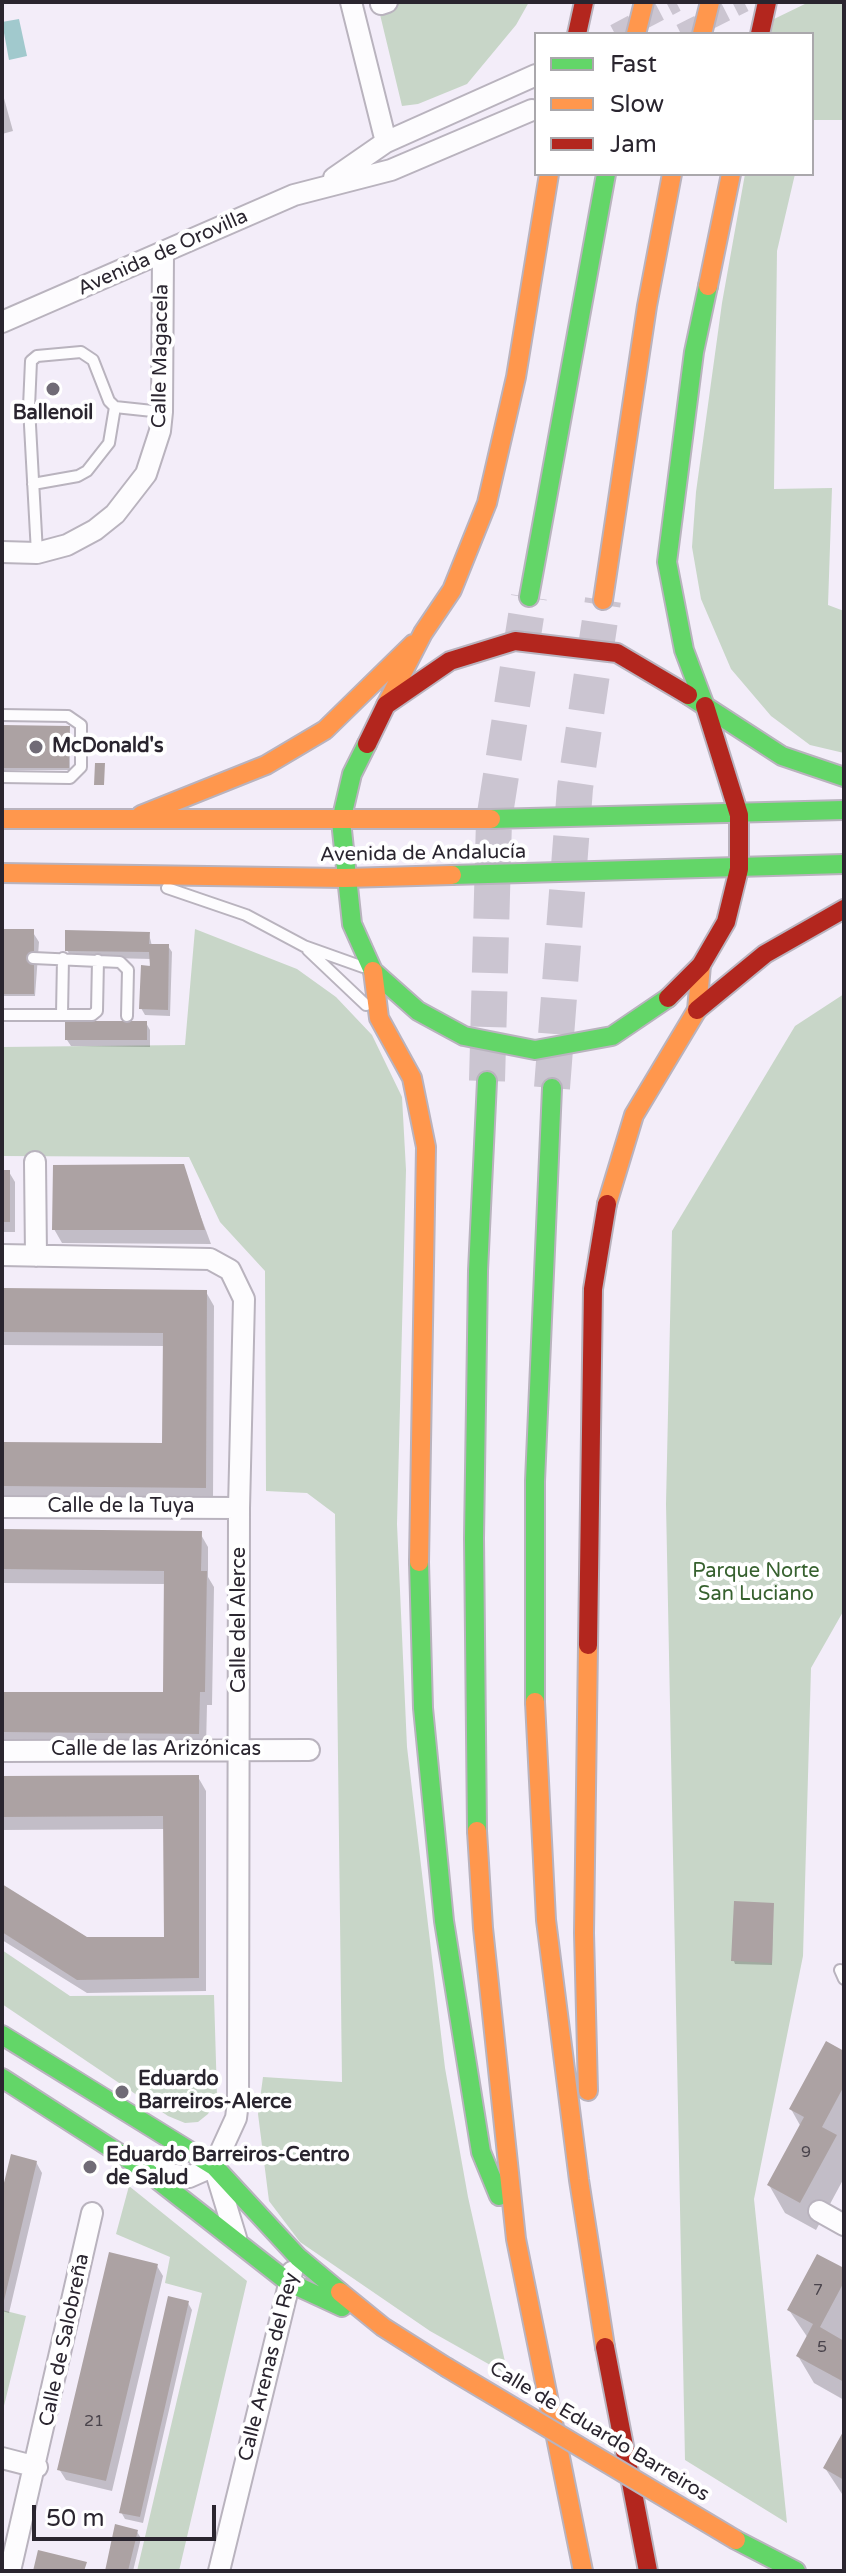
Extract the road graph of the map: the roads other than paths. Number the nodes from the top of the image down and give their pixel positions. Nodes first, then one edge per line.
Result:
1 (351, 2) edge
2 (584, 2) edge
3 (644, 2) edge
4 (710, 2) edge
5 (767, 2) edge
6 (577, 32) edge
7 (636, 32) edge
8 (702, 32) edge
9 (760, 32) edge
10 (534, 76) edge
11 (532, 110) dead end
12 (386, 142) junction
13 (549, 176) edge
14 (606, 176) edge
15 (672, 176) edge
16 (731, 176) edge
17 (324, 185) junction
18 (163, 254) junction
19 (2, 322) edge
20 (115, 407) junction
21 (162, 412) junction
22 (33, 484) junction
23 (2, 552) edge
24 (37, 553) junction
25 (529, 597) tunnel mouth
26 (603, 600) tunnel mouth
27 (423, 633) junction
28 (386, 705) junction
29 (705, 706) junction
30 (2, 715) edge
31 (2, 777) edge
32 (844, 777) edge
33 (844, 810) edge
34 (739, 815) junction
35 (2, 819) edge
36 (128, 820) junction
37 (341, 821) junction
38 (844, 864) edge
39 (739, 869) junction
40 (2, 873) edge
41 (123, 873) junction
42 (345, 878) junction
43 (844, 909) edge
44 (304, 946) junction
45 (33, 958) dead end
46 (63, 958) junction
47 (98, 960) junction
48 (701, 965) junction
49 (373, 971) junction
50 (697, 1010) junction
51 (62, 1014) junction
52 (2, 1015) edge
53 (127, 1016) dead end
54 (379, 1018) junction
55 (487, 1081) tunnel mouth
56 (552, 1088) tunnel mouth
57 (35, 1162) dead end
58 (2, 1255) edge
59 (36, 1256) junction
60 (2, 1507) edge
61 (239, 1508) junction
62 (240, 1749) junction
63 (309, 1750) dead end
64 (2, 1751) edge
65 (2, 2035) edge
66 (2, 2078) edge
67 (214, 2166) junction
68 (145, 2170) junction
69 (579, 2180) junction
70 (819, 2211) dead end
71 (92, 2213) dead end
72 (844, 2225) edge
73 (236, 2238) junction
74 (516, 2239) junction
75 (298, 2257) junction
76 (288, 2282) junction
77 (383, 2327) junction
78 (2, 2458) edge
79 (37, 2467) junction
80 (10, 2571) edge
81 (219, 2571) edge
82 (583, 2571) edge
83 (648, 2571) edge
84 (796, 2571) edge

1 - 12 street
2 - 6 main road
3 - 7 main road
4 - 8 main road
5 - 9 main road
10 - 12 street, Avenida de Orovilla
11 - 17 street, Avenida de Orovilla
12 - 17 street, Avenida de Orovilla
13 - 27 main road
14 - 25 main road
15 - 26 main road
16 - 29 main road
17 - 18 street, Avenida de Orovilla
18 - 19 street, Avenida de Orovilla
18 - 21 street, Calle Magacela
20 - 21 lane
20 - 22 lane
20 - 22 lane
21 - 24 street, Calle Magacela
22 - 24 lane
23 - 24 street, Calle Magacela
27 - 28 main road
27 - 36 main road
28 - 29 main road
28 - 37 main road
29 - 32 main road
29 - 34 main road
30 - 31 lane
33 - 34 main road, Avenida de Andalucía
34 - 37 main road, Avenida de Andalucía
34 - 39 main road
35 - 36 main road, Avenida de Andalucía
36 - 37 main road, Avenida de Andalucía
37 - 42 main road
38 - 39 main road, Avenida de Andalucía
39 - 42 main road, Avenida de Andalucía
39 - 48 main road
40 - 41 main road, Avenida de Andalucía
41 - 42 main road, Avenida de Andalucía
41 - 44 lane
42 - 49 main road
43 - 50 main road
44 - 49 lane
44 - 54 lane
45 - 46 lane
46 - 47 lane
46 - 51 lane
47 - 51 lane
47 - 53 lane
48 - 49 main road
48 - 50 main road
49 - 54 main road
50 - 69 main road
51 - 52 lane
54 - 74 main road
55 - 74 main road
56 - 69 main road
57 - 59 street
58 - 59 street, Calle del Alerce
59 - 61 street, Calle del Alerce
60 - 61 street, Calle de la Tuya
61 - 62 street, Calle del Alerce
62 - 63 street, Calle de las Arizónicas
62 - 64 street, Calle de las Arizónicas
62 - 67 street, Calle del Alerce
65 - 67 main road, Calle de Eduardo Barreiros
66 - 68 main road, Calle de Eduardo Barreiros
67 - 68 street
67 - 73 street
67 - 75 main road, Calle de Eduardo Barreiros
68 - 73 main road, Calle de Eduardo Barreiros
69 - 83 main road
70 - 72 street
71 - 79 street, Calle de Salobreña
73 - 76 main road, Calle de Eduardo Barreiros
74 - 82 main road
75 - 76 street, Calle Arenas del Rey
75 - 77 main road, Calle de Eduardo Barreiros
76 - 77 main road, Calle de Eduardo Barreiros
76 - 81 street, Calle Arenas del Rey
77 - 84 main road, Calle de Eduardo Barreiros, bridge
78 - 79 street
79 - 80 street, Calle de Salobreña

